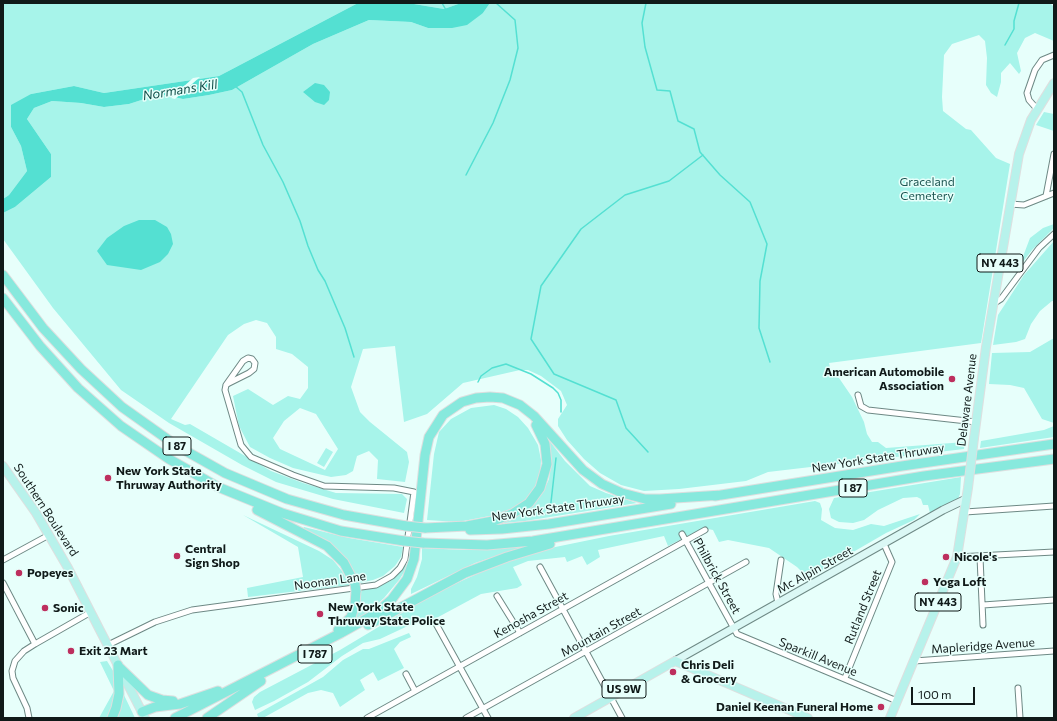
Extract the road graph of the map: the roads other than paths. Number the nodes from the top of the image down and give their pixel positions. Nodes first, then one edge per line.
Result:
1 (1054, 56) edge
2 (1054, 83) edge
3 (1038, 109) junction
4 (1054, 154) edge
5 (1054, 193) edge
6 (1046, 196) junction
7 (1010, 204) junction
8 (1054, 234) edge
9 (3, 275) edge
10 (3, 298) edge
11 (993, 304) junction
12 (226, 385) junction
13 (858, 395) dead end
14 (976, 422) junction
15 (1054, 444) edge
16 (1054, 459) edge
17 (3, 466) edge
18 (210, 482) junction
19 (722, 495) junction
20 (966, 500) junction
21 (1054, 506) edge
22 (964, 512) junction
23 (652, 521) junction
24 (425, 528) junction
25 (705, 530) dead end
26 (682, 534) dead end
27 (49, 535) junction
28 (686, 541) junction
29 (884, 544) junction
30 (1054, 552) edge
31 (956, 557) junction
32 (980, 557) junction
33 (3, 560) edge
34 (780, 560) dead end
35 (746, 562) dead end
36 (540, 567) dead end
37 (3, 583) edge
38 (709, 583) junction
39 (497, 596) dead end
40 (1054, 600) edge
41 (778, 603) junction
42 (983, 605) junction
43 (562, 610) junction
44 (91, 612) junction
45 (435, 622) dead end
46 (368, 625) junction
47 (983, 625) dead end
48 (733, 628) junction
49 (520, 633) junction
50 (35, 644) junction
51 (108, 645) junction
52 (316, 646) junction
53 (1054, 651) edge
54 (585, 652) junction
55 (675, 661) junction
56 (914, 661) junction
57 (118, 666) junction
58 (459, 667) junction
59 (406, 674) dead end
60 (844, 678) junction
61 (250, 680) junction
62 (261, 681) junction
63 (1018, 688) dead end
64 (416, 691) junction
65 (610, 697) junction
66 (192, 699) junction
67 (897, 701) junction
68 (483, 709) junction
69 (143, 715) edge
70 (30, 718) edge
71 (112, 718) edge
72 (175, 718) edge
73 (188, 718) edge
74 (207, 718) edge
75 (367, 718) edge
76 (466, 718) edge
77 (488, 718) edge
78 (574, 718) edge
79 (622, 718) edge
80 (808, 718) edge
81 (890, 718) edge
82 (1020, 718) edge

1 - 3 street
2 - 3 main road, Delaware Avenue / NY 443
3 - 7 main road, Delaware Avenue / NY 443
4 - 6 street
5 - 6 street
6 - 7 street
7 - 11 main road, Delaware Avenue / NY 443
8 - 11 street
9 - 24 highway, New York State Thruway / I 87, bridge
10 - 18 highway, I 87
11 - 14 main road, Delaware Avenue / NY 443
12 - 12 street
12 - 51 street, Noonan Lane
13 - 14 street
14 - 20 main road, Delaware Avenue / NY 443, bridge
15 - 19 highway, New York State Thruway / I 87
16 - 23 highway, I 87
17 - 27 main road, Southern Boulevard
18 - 23 highway, I 87, bridge
18 - 52 highway
19 - 24 highway, New York State Thruway / I 87
19 - 52 highway
20 - 22 main road, Delaware Avenue / NY 443
20 - 29 street, Mc Alpin Street
21 - 22 street
22 - 31 main road, Delaware Avenue / NY 443
23 - 46 highway
24 - 46 highway
25 - 28 street, Kenosha Street
26 - 28 street, Philbrick Street
27 - 33 street
27 - 44 main road, Southern Boulevard
28 - 38 street, Philbrick Street
28 - 43 street, Kenosha Street
29 - 41 street, Mc Alpin Street
29 - 60 street, Rutland Street
30 - 32 street
31 - 32 street
31 - 56 main road, Delaware Avenue / NY 443
32 - 42 street
34 - 41 street
35 - 38 street, Mountain Street
36 - 43 street
37 - 50 street
38 - 48 street, Philbrick Street
38 - 54 street, Mountain Street
39 - 49 street
40 - 42 street
41 - 48 street, Mc Alpin Street
42 - 47 street
43 - 49 street, Kenosha Street
43 - 54 street
44 - 50 street
44 - 51 main road, Southern Boulevard
45 - 58 street
46 - 62 highway, I 787
48 - 55 street, Mc Alpin Street
48 - 60 street, Sparkill Avenue
49 - 58 street, Kenosha Street
50 - 70 street
51 - 57 main road, Southern Boulevard
52 - 61 highway, I 787
53 - 56 street, Mapleridge Avenue
54 - 65 street
54 - 68 street, Mountain Street
55 - 65 main road, US 9W
55 - 80 main road
56 - 67 main road, Delaware Avenue / NY 443
57 - 66 highway
57 - 69 main road, Southern Boulevard
57 - 71 highway
58 - 64 street, Kenosha Street
58 - 68 street
59 - 64 street
60 - 67 street, Sparkill Avenue
61 - 66 highway
61 - 72 highway, I 787
62 - 73 highway, I 787
62 - 74 highway
63 - 82 street
64 - 75 street, Kenosha Street
65 - 78 main road, US 9W
65 - 79 street
66 - 69 highway
67 - 81 main road, Delaware Avenue / NY 443
68 - 76 street, Mountain Street
68 - 77 street

